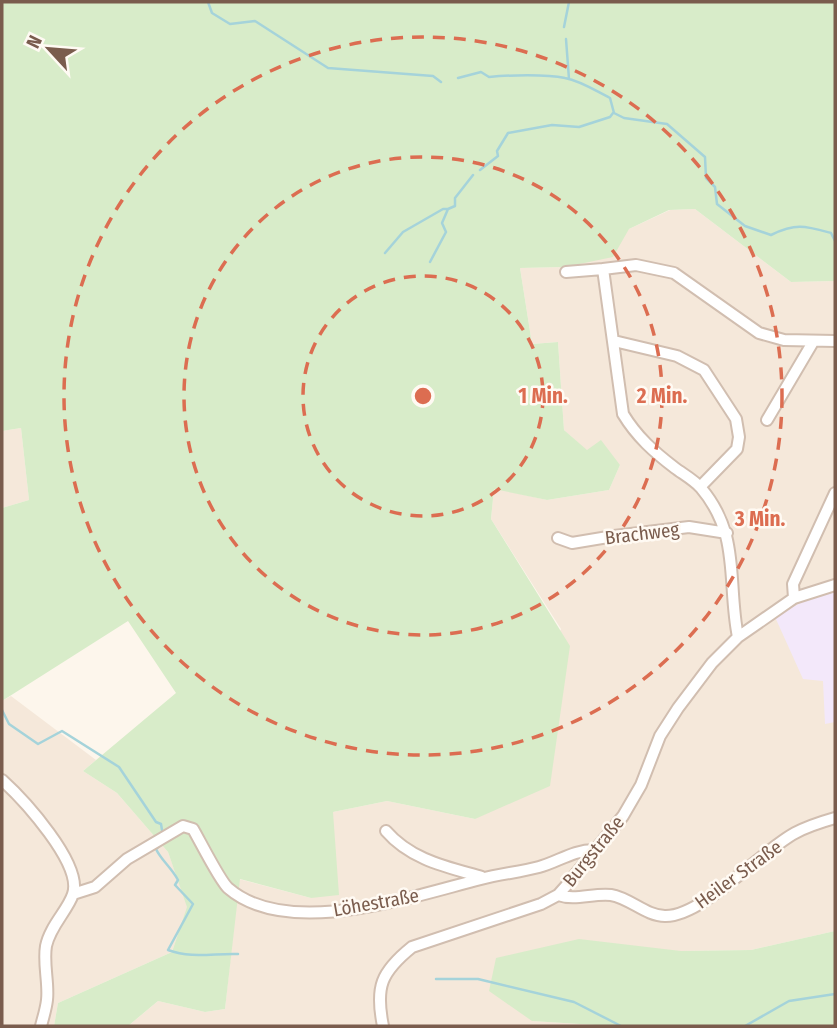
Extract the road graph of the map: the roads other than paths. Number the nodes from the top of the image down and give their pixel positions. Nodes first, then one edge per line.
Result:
1 (603, 270) junction
2 (566, 272) dead end
3 (614, 341) junction
4 (835, 341) edge
5 (813, 342) junction
6 (767, 420) dead end
7 (700, 487) junction
8 (835, 493) edge
9 (727, 534) junction
10 (558, 538) dead end
11 (835, 585) edge
12 (794, 598) junction
13 (738, 637) junction
14 (2, 780) edge
15 (835, 818) edge
16 (386, 831) dead end
17 (594, 850) junction
18 (485, 878) junction
19 (74, 894) junction
20 (558, 895) junction
21 (41, 1026) edge
22 (383, 1026) edge

1 - 2 street
1 - 3 street
1 - 5 street
3 - 7 street
3 - 7 street
4 - 5 street
5 - 6 street
7 - 9 street
8 - 12 street
9 - 10 street, Brachweg
9 - 13 street
11 - 12 street
12 - 13 street, Burgstraße
13 - 17 street, Burgstraße
14 - 19 street
15 - 20 street, Heiler Straße
16 - 18 street, Löhestraße
17 - 18 street, Löhestraße
17 - 20 street, Burgstraße
18 - 19 street, Löhestraße
19 - 21 street
20 - 22 street, Burgstraße

